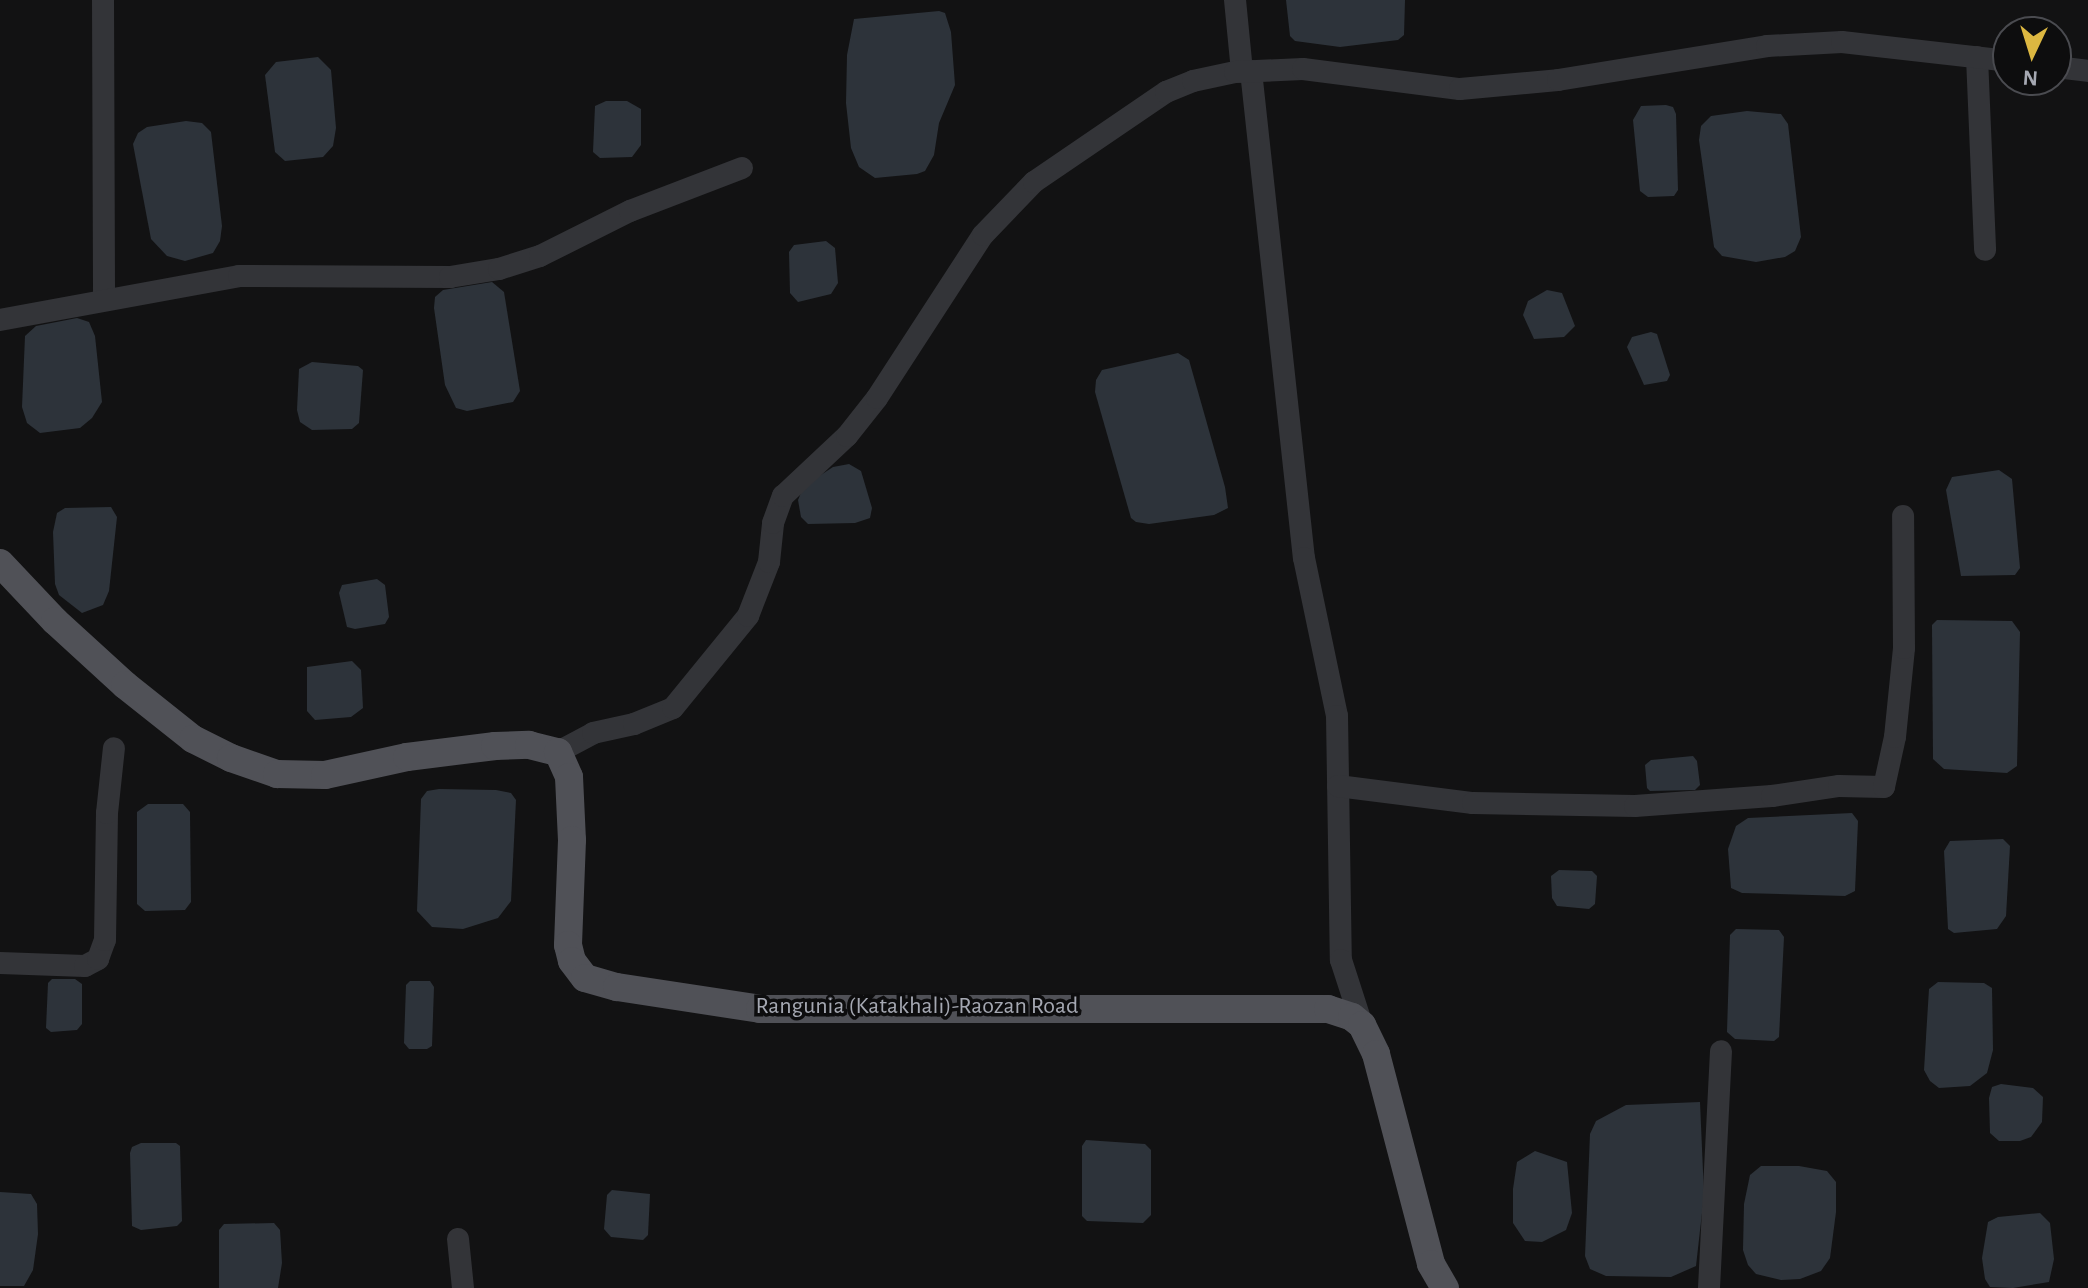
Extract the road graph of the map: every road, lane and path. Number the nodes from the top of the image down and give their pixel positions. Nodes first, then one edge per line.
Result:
1 (103, 0) edge
2 (1235, 0) edge
3 (1977, 57) junction
4 (1992, 59) edge
5 (1246, 71) junction
6 (742, 168) dead end
7 (1985, 250) dead end
8 (104, 299) junction
9 (0, 320) edge
10 (1903, 516) dead end
11 (0, 563) edge
12 (114, 748) dead end
13 (558, 752) junction
14 (1338, 786) junction
15 (0, 963) edge
16 (1362, 1025) junction
17 (1721, 1051) dead end
18 (458, 1239) dead end
19 (463, 1288) edge
20 (1445, 1288) edge
21 (1709, 1288) edge

1 - 8 street
2 - 5 street
3 - 4 street
3 - 5 street
3 - 7 street
5 - 13 street
5 - 14 street
6 - 8 street
8 - 9 street
10 - 14 street
11 - 13 main road
12 - 15 street
13 - 16 main road, Rangunia (Katakhali)-Raozan Road
14 - 16 street
16 - 20 main road
17 - 21 street
18 - 19 street

